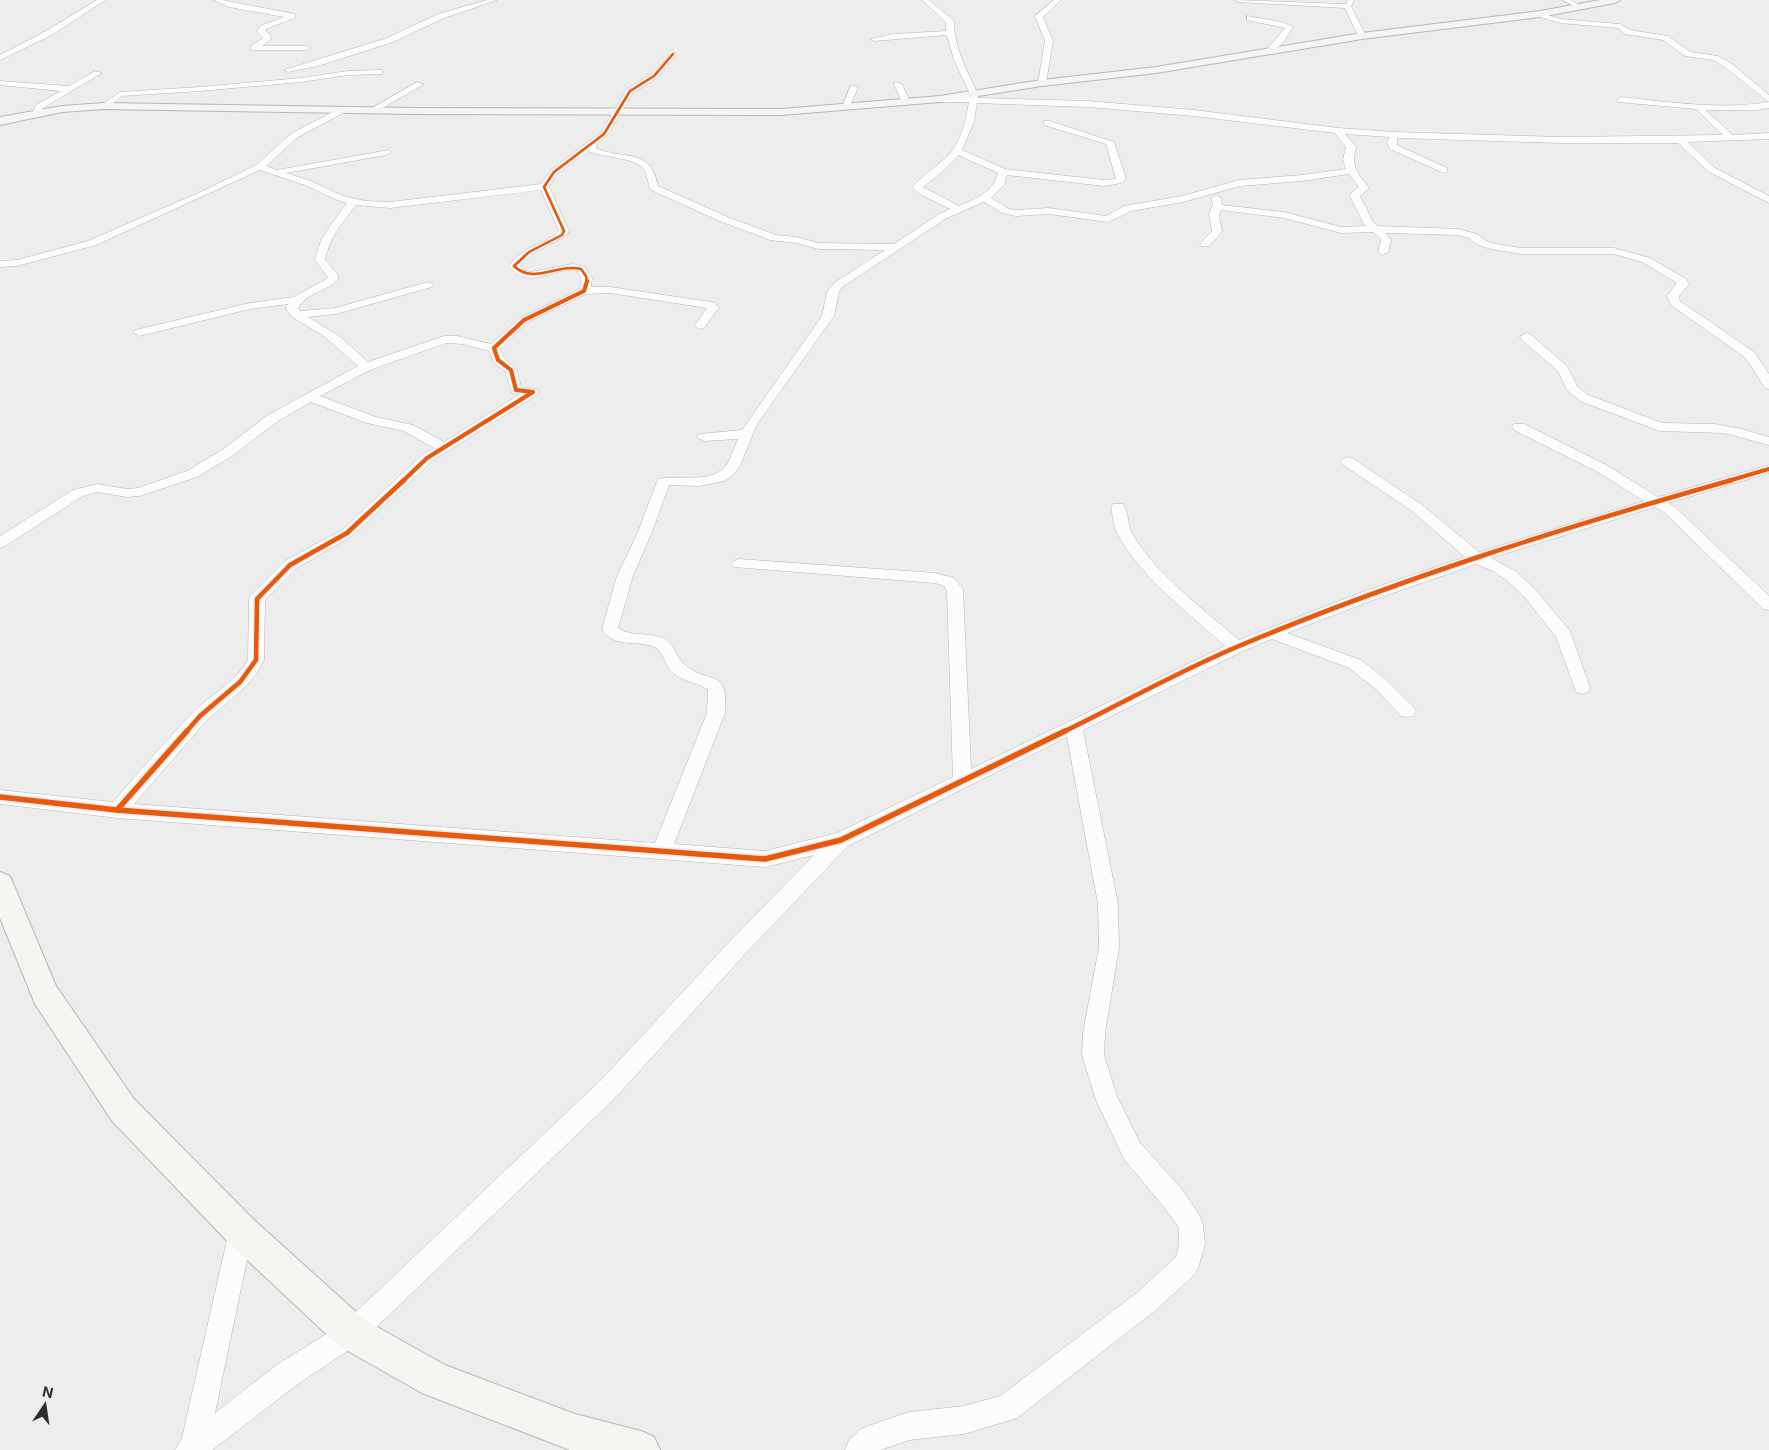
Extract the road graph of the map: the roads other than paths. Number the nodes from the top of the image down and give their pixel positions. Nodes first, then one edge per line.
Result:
1 (102, 0) edge
2 (216, 0) edge
3 (494, 0) edge
4 (925, 0) edge
5 (1058, 0) edge
6 (1238, 0) edge
7 (1565, 0) edge
8 (1615, 0) edge
9 (1350, 3) edge
10 (1578, 6) junction
11 (1540, 14) junction
12 (1250, 18) dead end
13 (950, 33) junction
14 (1362, 36) junction
15 (874, 39) dead end
16 (1269, 52) junction
17 (673, 54) dead end
18 (0, 58) edge
19 (288, 70) junction
20 (379, 72) dead end
21 (98, 73) dead end
22 (279, 81) junction
23 (0, 83) edge
24 (1042, 83) junction
25 (420, 84) dead end
26 (898, 84) dead end
27 (854, 87) dead end
28 (70, 90) junction
29 (973, 96) junction
30 (1769, 98) edge
31 (1621, 100) dead end
32 (906, 102) junction
33 (1769, 104) edge
34 (104, 106) junction
35 (846, 107) junction
36 (1700, 107) junction
37 (342, 110) junction
38 (371, 111) junction
39 (616, 112) junction
40 (36, 114) junction
41 (0, 121) edge
42 (1047, 123) dead end
43 (1338, 131) junction
44 (1394, 135) junction
45 (1769, 136) edge
46 (1731, 138) junction
47 (1680, 140) junction
48 (593, 142) junction
49 (957, 150) junction
50 (386, 152) dead end
51 (259, 167) junction
52 (1351, 170) junction
53 (1444, 170) dead end
54 (276, 172) junction
55 (1003, 172) junction
56 (544, 187) junction
57 (1212, 191) junction
58 (984, 198) junction
59 (1769, 200) edge
60 (353, 202) junction
61 (1217, 207) junction
62 (958, 209) junction
63 (1374, 229) junction
64 (1205, 244) dead end
65 (896, 247) junction
66 (1383, 252) dead end
67 (0, 264) edge
68 (428, 286) dead end
69 (584, 291) junction
70 (296, 300) junction
71 (295, 315) junction
72 (700, 326) dead end
73 (138, 332) dead end
74 (1526, 337) dead end
75 (494, 348) junction
76 (366, 367) junction
77 (1769, 385) edge
78 (310, 397) junction
79 (1519, 427) dead end
80 (746, 434) junction
81 (704, 437) dead end
82 (1769, 441) edge
83 (443, 447) junction
84 (1347, 461) dead end
85 (1769, 469) edge
86 (1656, 501) junction
87 (1118, 508) dead end
88 (0, 543) edge
89 (1476, 558) junction
90 (739, 564) dead end
91 (1769, 605) edge
92 (1271, 633) junction
93 (1237, 647) junction
94 (1582, 688) dead end
95 (1406, 711) dead end
96 (1074, 726) junction
97 (962, 781) junction
98 (0, 797) edge
99 (117, 810) junction
100 (841, 840) junction
101 (662, 850) junction
102 (0, 884) edge
103 (241, 1231) junction
104 (352, 1333) junction
105 (192, 1449) edge
106 (641, 1450) edge
107 (859, 1450) edge

1 - 18 street
2 - 19 street
3 - 19 street
4 - 13 street
5 - 24 street
6 - 9 street
7 - 10 street
8 - 10 main road
9 - 14 street
10 - 11 main road
11 - 14 main road
11 - 30 street
12 - 16 street
13 - 15 street
13 - 29 street
14 - 16 main road
16 - 24 main road
17 - 39 street
19 - 22 street
20 - 22 street
21 - 28 street
22 - 34 street
23 - 28 street
24 - 29 main road
25 - 38 street
26 - 32 street
27 - 35 street
28 - 40 street
29 - 32 main road
29 - 43 street
29 - 49 street
31 - 36 street
32 - 35 main road
33 - 36 street
34 - 37 main road
34 - 40 main road
35 - 39 main road
36 - 46 street
37 - 38 main road
37 - 51 street
38 - 39 main road
39 - 48 street
40 - 41 main road
42 - 55 street
43 - 44 street
43 - 52 street
44 - 47 street
44 - 53 street
45 - 46 street
46 - 47 street
47 - 59 street
48 - 56 street
48 - 65 street
49 - 55 street
49 - 62 street
50 - 54 street
51 - 54 street
51 - 67 street
52 - 57 street
52 - 63 street
54 - 60 street
55 - 58 street
56 - 60 street
56 - 69 street
57 - 58 street
57 - 61 street
58 - 62 street
60 - 70 street
61 - 63 street
61 - 64 street
62 - 65 street
63 - 66 street
63 - 77 street
65 - 80 street
68 - 71 street
69 - 72 street
69 - 75 street
70 - 71 street
70 - 73 street
71 - 76 street
74 - 82 street
75 - 76 street
75 - 83 street
76 - 78 street
78 - 83 street
78 - 88 street
79 - 86 street
80 - 81 street
80 - 101 street
83 - 99 street
84 - 89 street
85 - 86 street
86 - 89 street
86 - 91 street
87 - 93 street
89 - 92 street
89 - 94 street
90 - 97 street
92 - 93 street
92 - 95 street
93 - 96 street
96 - 97 street
96 - 107 street
97 - 100 street
98 - 99 street
99 - 101 street
100 - 101 street
100 - 104 street
102 - 103 main road
103 - 104 main road
103 - 105 street
104 - 105 street
104 - 106 main road

